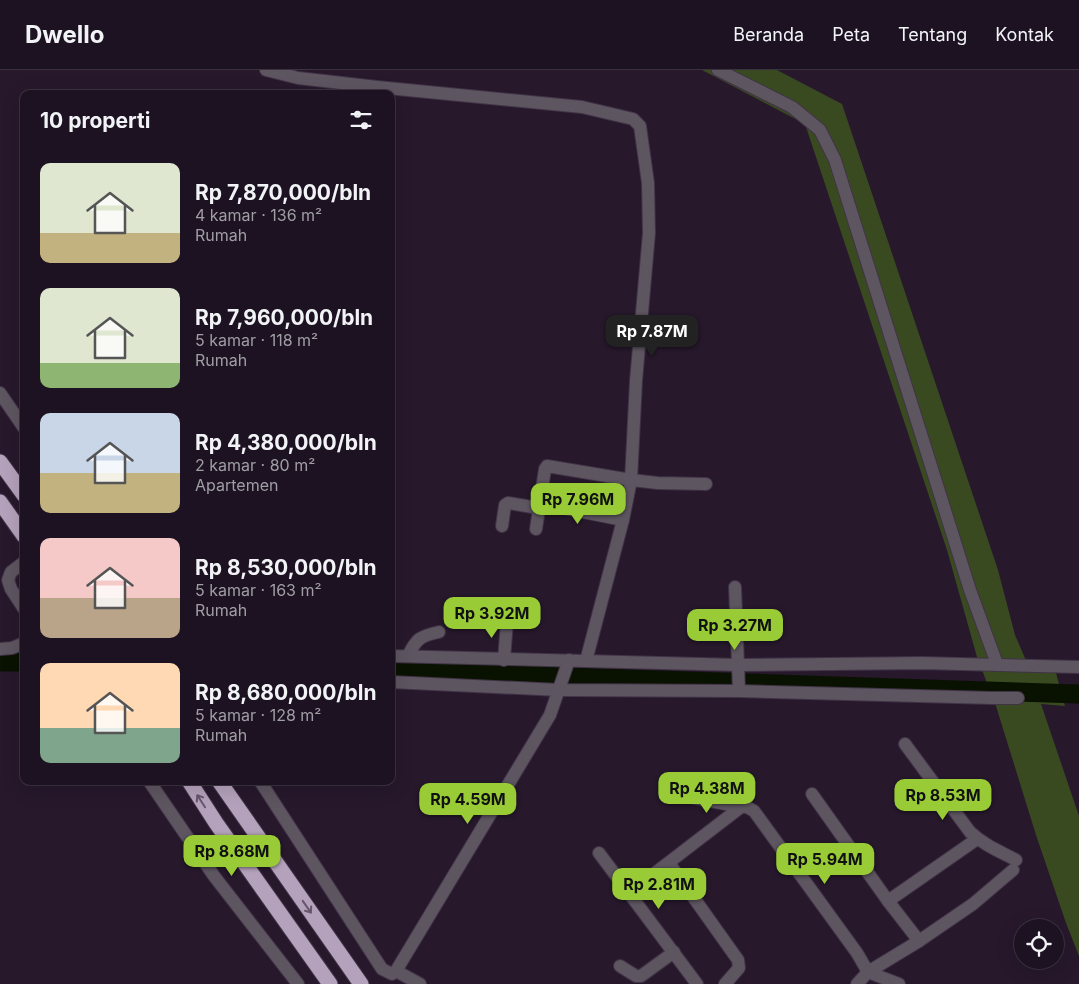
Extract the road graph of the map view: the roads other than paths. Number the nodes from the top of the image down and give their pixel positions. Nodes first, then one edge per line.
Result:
1 (266, 70) edge
2 (718, 70) edge
3 (0, 393) edge
4 (20, 422) edge
5 (0, 462) edge
6 (632, 480) junction
7 (706, 484) dead end
8 (20, 490) edge
9 (0, 502) edge
10 (538, 505) junction
11 (623, 520) junction
12 (502, 526) dead end
13 (536, 529) dead end
14 (20, 530) edge
15 (20, 565) edge
16 (735, 587) dead end
17 (20, 603) edge
18 (507, 621) dead end
19 (439, 632) dead end
20 (20, 645) edge
21 (0, 649) edge
22 (395, 656) edge
23 (408, 656) junction
24 (504, 660) junction
25 (586, 661) junction
26 (569, 662) junction
27 (997, 664) junction
28 (1079, 667) edge
29 (739, 668) junction
30 (395, 682) edge
31 (561, 684) junction
32 (739, 689) junction
33 (1018, 698) dead end
34 (905, 744) dead end
35 (152, 785) edge
36 (192, 785) edge
37 (222, 785) edge
38 (263, 785) edge
39 (812, 794) dead end
40 (679, 795) dead end
41 (740, 807) junction
42 (977, 839) junction
43 (599, 853) dead end
44 (669, 863) junction
45 (629, 893) junction
46 (888, 901) junction
47 (919, 942) junction
48 (674, 952) junction
49 (620, 966) dead end
50 (396, 971) junction
51 (868, 972) junction
52 (886, 982) edge
53 (298, 984) edge
54 (330, 984) edge
55 (361, 984) edge
56 (420, 984) edge
57 (698, 984) edge
58 (725, 984) edge
59 (857, 984) edge
60 (899, 984) edge

1 - 6 street
2 - 27 street
3 - 4 street
5 - 8 highway
6 - 7 street
6 - 10 street
6 - 11 street
9 - 14 highway
10 - 11 street
10 - 12 street
10 - 13 street
11 - 25 street
15 - 17 street
16 - 29 street
18 - 24 street
19 - 23 street
20 - 21 street
22 - 23 street
23 - 24 street
24 - 26 street
25 - 26 street
25 - 29 street
26 - 31 street
27 - 28 street
27 - 29 street
29 - 32 street
30 - 31 street
31 - 32 street
31 - 50 street
32 - 33 street
34 - 42 street
35 - 53 street
54 -> 36 highway
37 -> 55 highway
38 - 50 street
39 - 46 street
40 - 41 street
41 - 44 street
41 - 51 street
42 - 46 street
42 - 47 street
43 - 45 street
44 - 45 street
44 - 58 street
45 - 48 street
46 - 47 street
47 - 51 street
48 - 49 street
48 - 57 street
50 - 56 street
51 - 52 street
51 - 59 street
52 - 60 street

